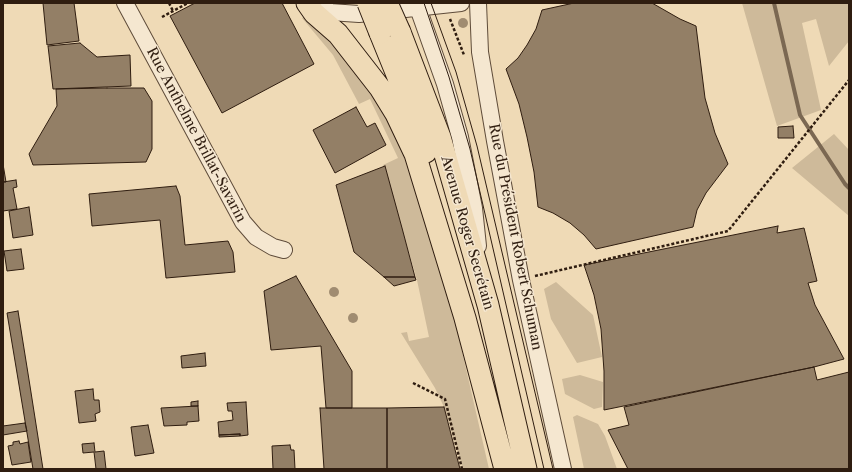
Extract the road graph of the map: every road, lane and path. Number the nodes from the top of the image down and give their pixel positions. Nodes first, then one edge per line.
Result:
1 (125, 3) edge
2 (169, 3) edge
3 (188, 3) edge
4 (307, 3) edge
5 (318, 3) edge
6 (387, 3) edge
7 (461, 3) edge
8 (478, 3) edge
9 (418, 8) junction
10 (363, 9) edge
11 (173, 11) junction
12 (162, 17) dead end
13 (390, 32) junction
14 (849, 80) edge
15 (284, 250) dead end
16 (521, 280) junction
17 (483, 287) junction
18 (413, 383) dead end
19 (462, 469) edge
20 (505, 469) edge
21 (526, 469) edge
22 (563, 469) edge

1 - 15 street, Rue Anthelme Brillat-Savarin
2 - 11 path
3 - 11 path
4 - 20 main road
5 - 10 street
6 - 13 main road, Avenue Roger Secrétain, bridge
7 - 9 street
8 - 16 street, Rue du Président Robert Schuman
9 - 10 street
9 - 17 street
10 - 13 main road, Avenue Roger Secrétain, bridge
11 - 12 path
13 - 17 main road, Avenue Roger Secrétain
13 - 20 main road, Avenue Roger Secrétain
14 - 16 path
16 - 22 street, Rue du Président Robert Schuman
17 - 21 main road, Avenue Roger Secrétain
18 - 19 path

